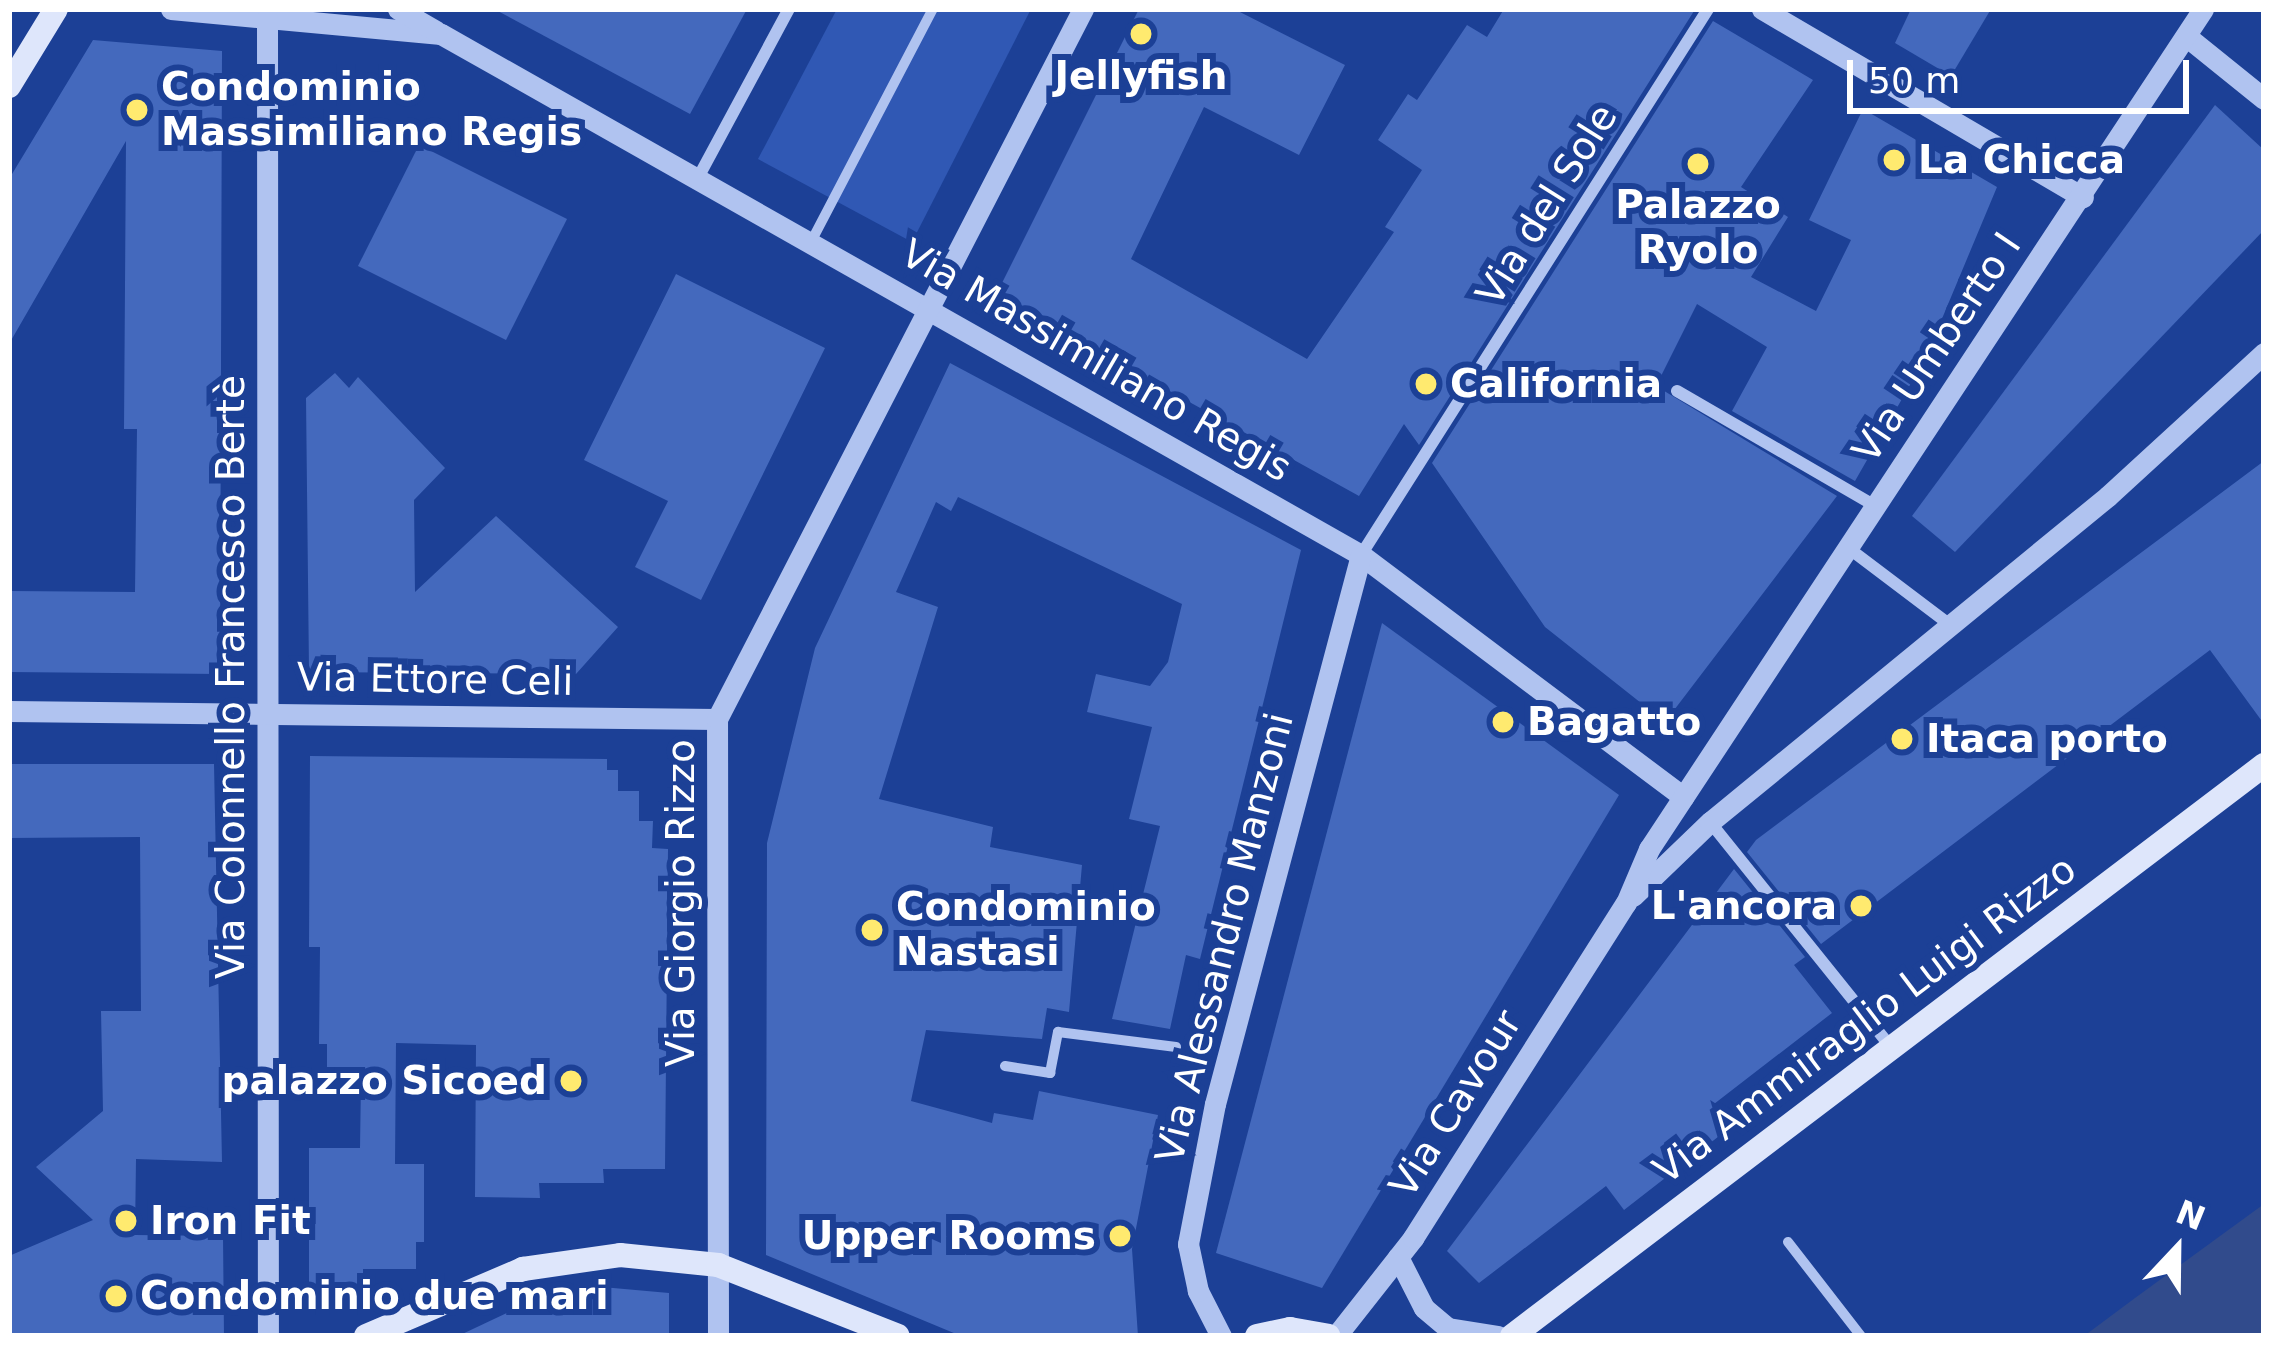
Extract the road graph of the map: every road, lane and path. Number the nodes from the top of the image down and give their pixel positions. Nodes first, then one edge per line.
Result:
1 (56, 9) edge
2 (171, 9) edge
3 (398, 9) edge
4 (789, 9) edge
5 (934, 9) edge
6 (1083, 9) edge
7 (1708, 9) edge
8 (1762, 9) edge
9 (2203, 9) edge
10 (267, 13) edge
11 (442, 34) junction
12 (2186, 36) junction
13 (9, 86) edge
14 (2264, 99) edge
15 (699, 176) junction
16 (2083, 197) junction
17 (812, 240) junction
18 (929, 306) junction
19 (2264, 353) edge
20 (1677, 391) dead end
21 (1874, 506) junction
22 (1847, 547) junction
23 (1361, 555) junction
24 (1950, 625) junction
25 (9, 711) edge
26 (267, 714) junction
27 (717, 719) junction
28 (2264, 765) edge
29 (1683, 797) junction
30 (1710, 822) junction
31 (1626, 903) junction
32 (1888, 1045) junction
33 (1176, 1046) dead end
34 (1005, 1066) dead end
35 (1788, 1242) dead end
36 (1398, 1257) junction
37 (718, 1265) junction
38 (268, 1336) edge
39 (366, 1336) edge
40 (718, 1336) edge
41 (898, 1336) edge
42 (1221, 1336) edge
43 (1257, 1336) edge
44 (1332, 1336) edge
45 (1498, 1336) edge
46 (1513, 1336) edge
47 (1862, 1336) edge

1 - 13 main road
2 - 10 street, Via Massimiliano Regis
3 - 11 street, Via Massimiliano Regis
4 - 15 street
5 - 17 street
6 - 18 street, Via Giorgio Rizzo
7 - 23 street, Via del Sole
8 - 16 street
9 - 12 street, Via Umberto I
10 - 11 street, Via Massimiliano Regis
10 - 26 street, Via Colonnello Francesco Bertè
11 - 15 street, Via Massimiliano Regis
12 - 14 street
12 - 16 street, Via Umberto I
15 - 17 street, Via Massimiliano Regis
16 - 21 street, Via Umberto I
17 - 18 street, Via Massimiliano Regis
18 - 23 street, Via Massimiliano Regis
18 - 27 street, Via Giorgio Rizzo
19 - 24 street, Via Cavour
20 - 21 street
21 - 22 street, Via Umberto I
22 - 24 street
22 - 29 street, Via Umberto I
23 - 29 street, Via Massimiliano Regis
23 - 42 street, Via Alessandro Manzoni
24 - 30 street, Via Cavour
25 - 26 street, Via Ettore Celi
26 - 27 street, Via Ettore Celi
26 - 38 street, Via Colonnello Francesco Bertè
27 - 37 street, Via Giorgio Rizzo
28 - 32 main road, Via Ammiraglio Luigi Rizzo
29 - 31 street, Via Cavour
30 - 31 street, Via Cavour
30 - 32 street
31 - 36 street, Via Cavour
32 - 46 main road, Via Ammiraglio Luigi Rizzo
33 - 34 street, Via Alessandro Manzoni
35 - 47 street
36 - 44 street, Via Cavour
36 - 45 street
37 - 39 main road
37 - 40 street, Via Giorgio Rizzo
37 - 41 main road
43 - 44 main road

